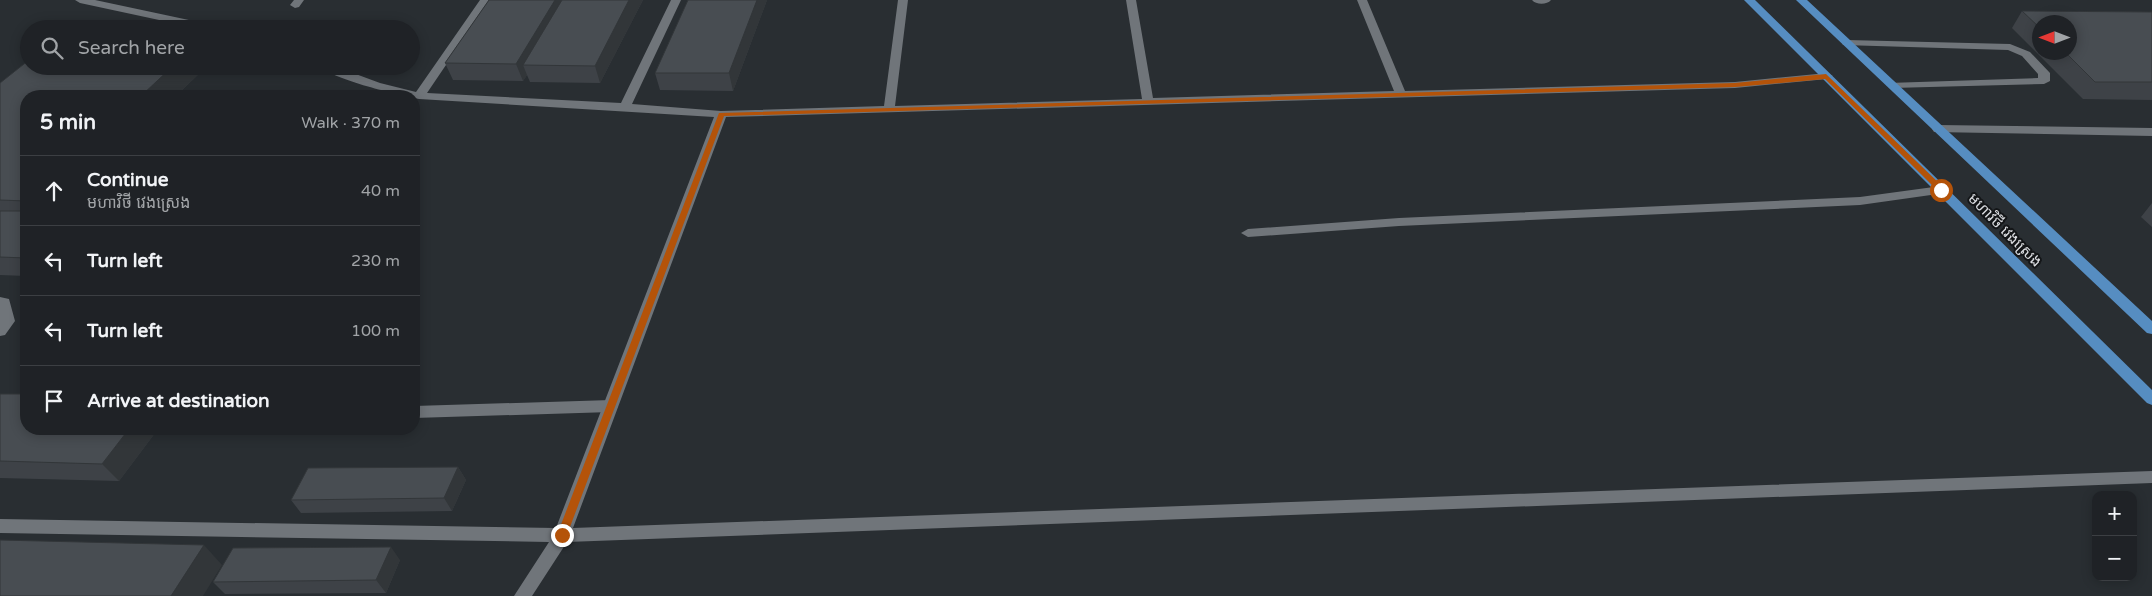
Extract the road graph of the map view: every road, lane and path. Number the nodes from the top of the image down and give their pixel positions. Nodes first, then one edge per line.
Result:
1 (80, 0) edge
2 (485, 0) edge
3 (676, 0) edge
4 (903, 0) edge
5 (1131, 0) edge
6 (1362, 0) edge
7 (1537, 0) edge
8 (1546, 0) edge
9 (1749, 0) edge
10 (1801, 0) edge
11 (174, 20) edge
12 (1846, 43) junction
13 (347, 75) edge
14 (1826, 76) junction
15 (1892, 85) junction
16 (393, 90) edge
17 (420, 95) edge
18 (1401, 95) junction
19 (420, 96) edge
20 (1148, 102) junction
21 (625, 107) junction
22 (889, 110) junction
23 (722, 114) junction
24 (1938, 129) junction
25 (2152, 132) edge
26 (1941, 190) junction
27 (1248, 233) dead end
28 (0, 302) edge
29 (2152, 329) edge
30 (0, 331) edge
31 (2152, 399) edge
32 (611, 406) junction
33 (420, 412) edge
34 (2152, 477) edge
35 (0, 526) edge
36 (562, 535) junction
37 (523, 596) edge

1 - 11 street
2 - 17 street
3 - 21 street
4 - 22 street
5 - 20 street
6 - 18 street
7 - 8 street
9 - 14 main road, មហាវិថី វេងស្រេង
10 - 12 main road, មហាវិថី វេងស្រេង
12 - 15 main road, មហាវិថី វេងស្រេង
12 - 15 street
13 - 16 street
14 - 18 street
14 - 26 main road, មហាវិថី វេងស្រេង
15 - 24 main road, មហាវិថី វេងស្រេង
18 - 20 street
19 - 21 street
20 - 22 street
21 - 23 street
22 - 23 street
23 - 32 street
24 - 25 street
24 - 29 main road, មហាវិថី វេងស្រេង
26 - 27 street
26 - 31 main road, មហាវិថី វេងស្រេង
28 - 30 street
32 - 33 street
32 - 36 street
34 - 36 street
35 - 36 street
36 - 37 street

